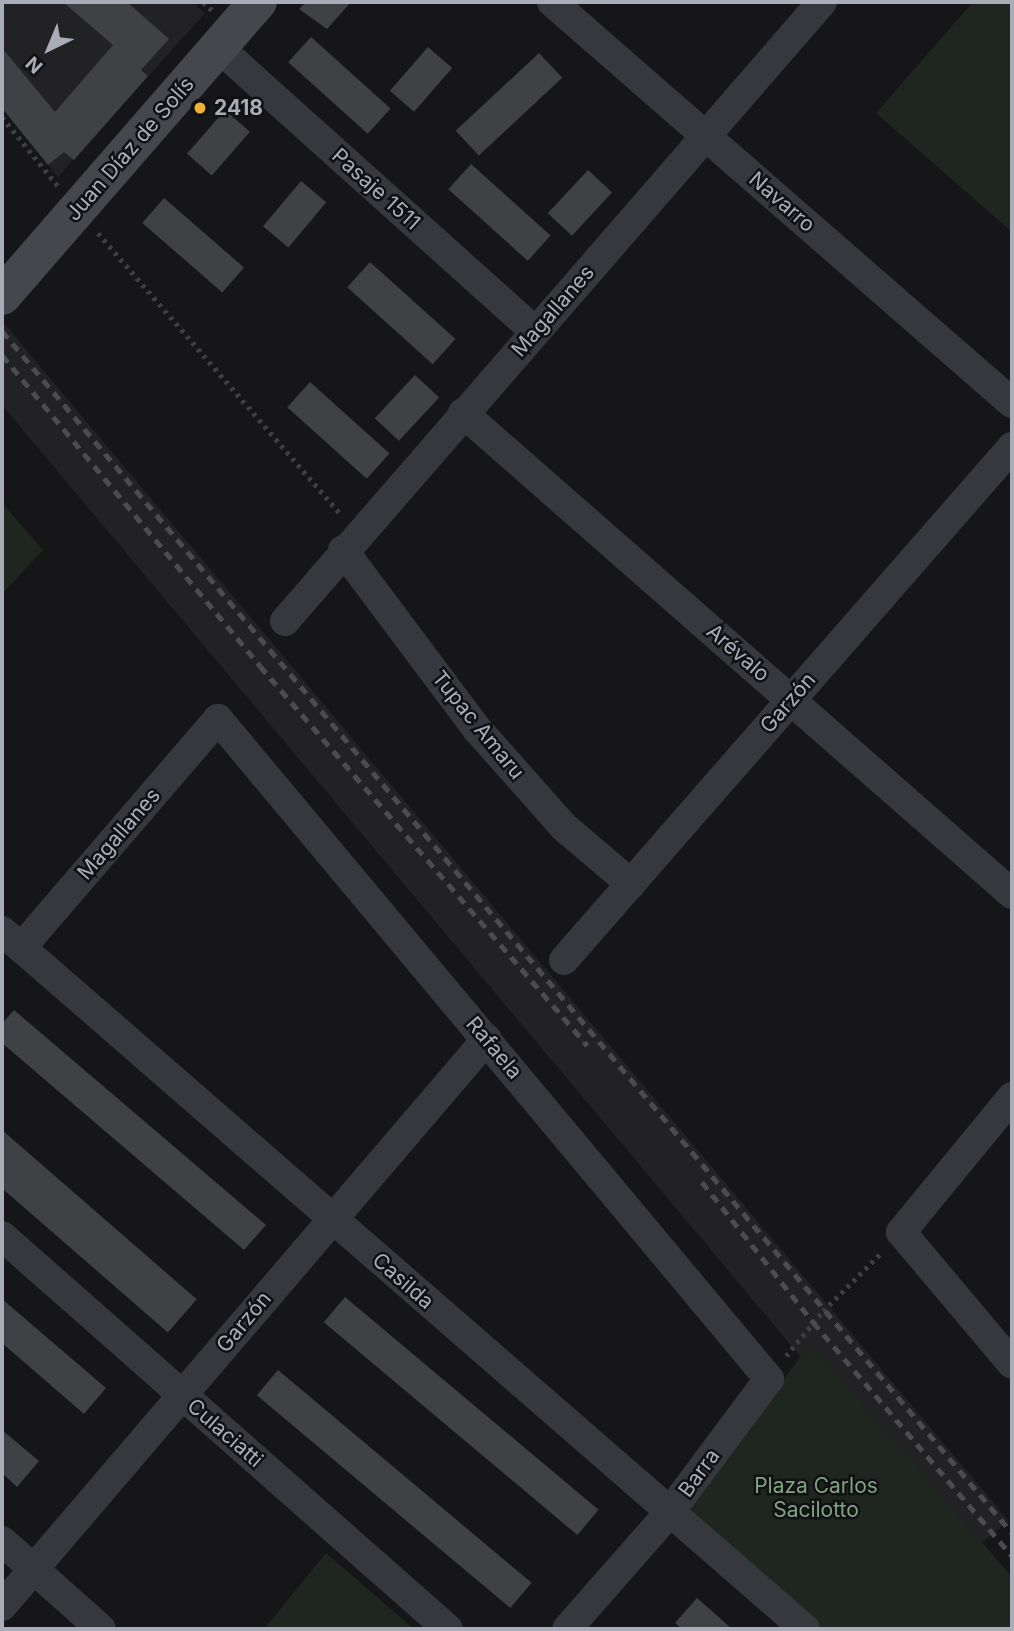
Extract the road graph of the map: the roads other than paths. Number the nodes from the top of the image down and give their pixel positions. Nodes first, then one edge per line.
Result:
1 (258, 2) edge
2 (552, 2) edge
3 (822, 2) edge
4 (218, 47) junction
5 (705, 135) junction
6 (2, 296) edge
7 (534, 331) junction
8 (1012, 402) edge
9 (463, 413) junction
10 (1012, 447) edge
11 (350, 542) junction
12 (285, 621) dead end
13 (791, 700) junction
14 (218, 719) joint
15 (631, 884) junction
16 (1012, 894) edge
17 (8, 941) edge
18 (564, 960) dead end
19 (486, 1039) junction
20 (1012, 1097) edge
21 (332, 1219) junction
22 (2, 1236) edge
23 (1012, 1364) edge
24 (769, 1378) joint
25 (182, 1395) junction
26 (669, 1513) junction
27 (2, 1541) edge
28 (33, 1569) junction
29 (2, 1606) edge
30 (101, 1629) edge
31 (448, 1629) edge
32 (567, 1629) edge
33 (805, 1629) edge

1 - 4 main road, Juan Díaz de Solís
2 - 5 street, Navarro
3 - 5 street, Magallanes
4 - 6 main road, Juan Díaz de Solís
4 - 7 street, Pasaje 1511
5 - 7 street, Magallanes
5 - 8 street, Navarro
7 - 9 street, Magallanes
9 - 11 street, Magallanes
9 - 13 street, Arévalo
10 - 13 street, Garzón
11 - 12 street, Magallanes
11 - 15 street, Tupac Amaru
13 - 15 street, Garzón
13 - 16 street, Arévalo
14 - 17 street, Magallanes
14 - 19 street, Rafaela
15 - 18 street, Garzón
17 - 21 street, Casilda
19 - 21 street, Garzón
19 - 24 street, Rafaela
20 - 23 street
21 - 25 street, Garzón
21 - 26 street, Casilda
22 - 25 street, Culaciatti
24 - 26 street, Barra
25 - 28 street, Garzón
25 - 31 street, Culaciatti
26 - 32 street, Barra
26 - 33 street, Casilda
27 - 28 street
28 - 29 street, Garzón
28 - 30 street

